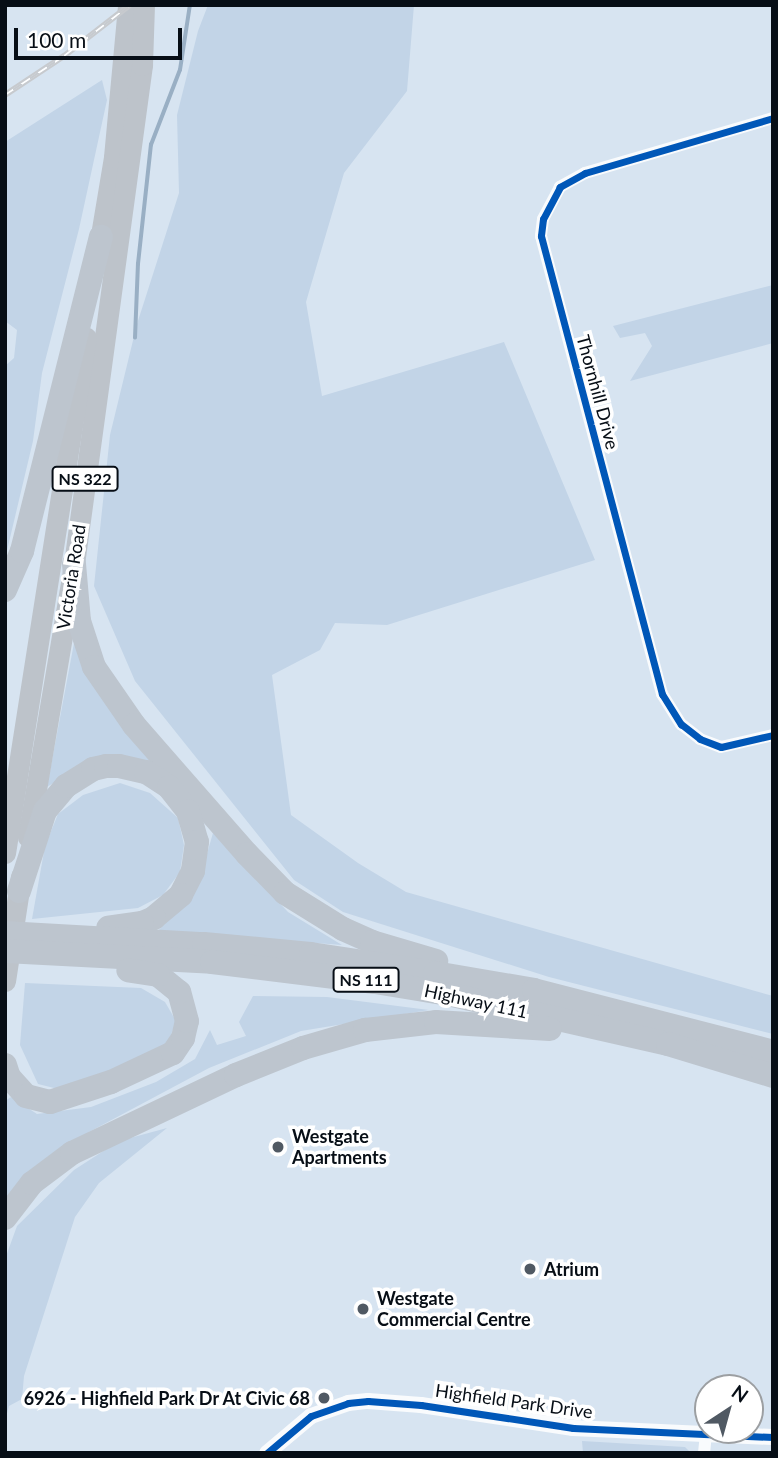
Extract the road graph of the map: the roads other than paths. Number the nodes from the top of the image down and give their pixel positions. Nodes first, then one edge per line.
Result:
1 (128, 5) edge
2 (144, 5) edge
3 (773, 118) edge
4 (100, 237) junction
5 (74, 564) junction
6 (5, 590) edge
7 (773, 735) edge
8 (5, 853) edge
9 (19, 891) junction
10 (5, 933) edge
11 (41, 935) junction
12 (5, 951) edge
13 (59, 954) junction
14 (5, 981) edge
15 (534, 990) junction
16 (668, 1044) junction
17 (773, 1052) edge
18 (5, 1065) edge
19 (773, 1076) edge
20 (5, 1218) edge
21 (694, 1433) edge
22 (267, 1453) edge

1 - 4 main road, Victoria Road / NS 322
2 - 5 main road, Victoria Road / NS 322
3 - 7 street, Thornhill Drive
4 - 6 highway
4 - 8 main road, Victoria Road / NS 322
5 - 9 main road, Victoria Road / NS 322
5 - 15 highway
9 - 11 highway
9 - 14 main road, Victoria Road / NS 322
10 - 11 highway, Highway 111 / NS 111
11 - 15 highway, Highway 111 / NS 111
12 - 13 highway, Highway 111 / NS 111
13 - 16 highway, Highway 111 / NS 111
13 - 18 highway
15 - 17 highway, Highway 111 / NS 111
16 - 19 highway, Highway 111 / NS 111
16 - 20 highway
21 - 22 street, Highfield Park Drive

